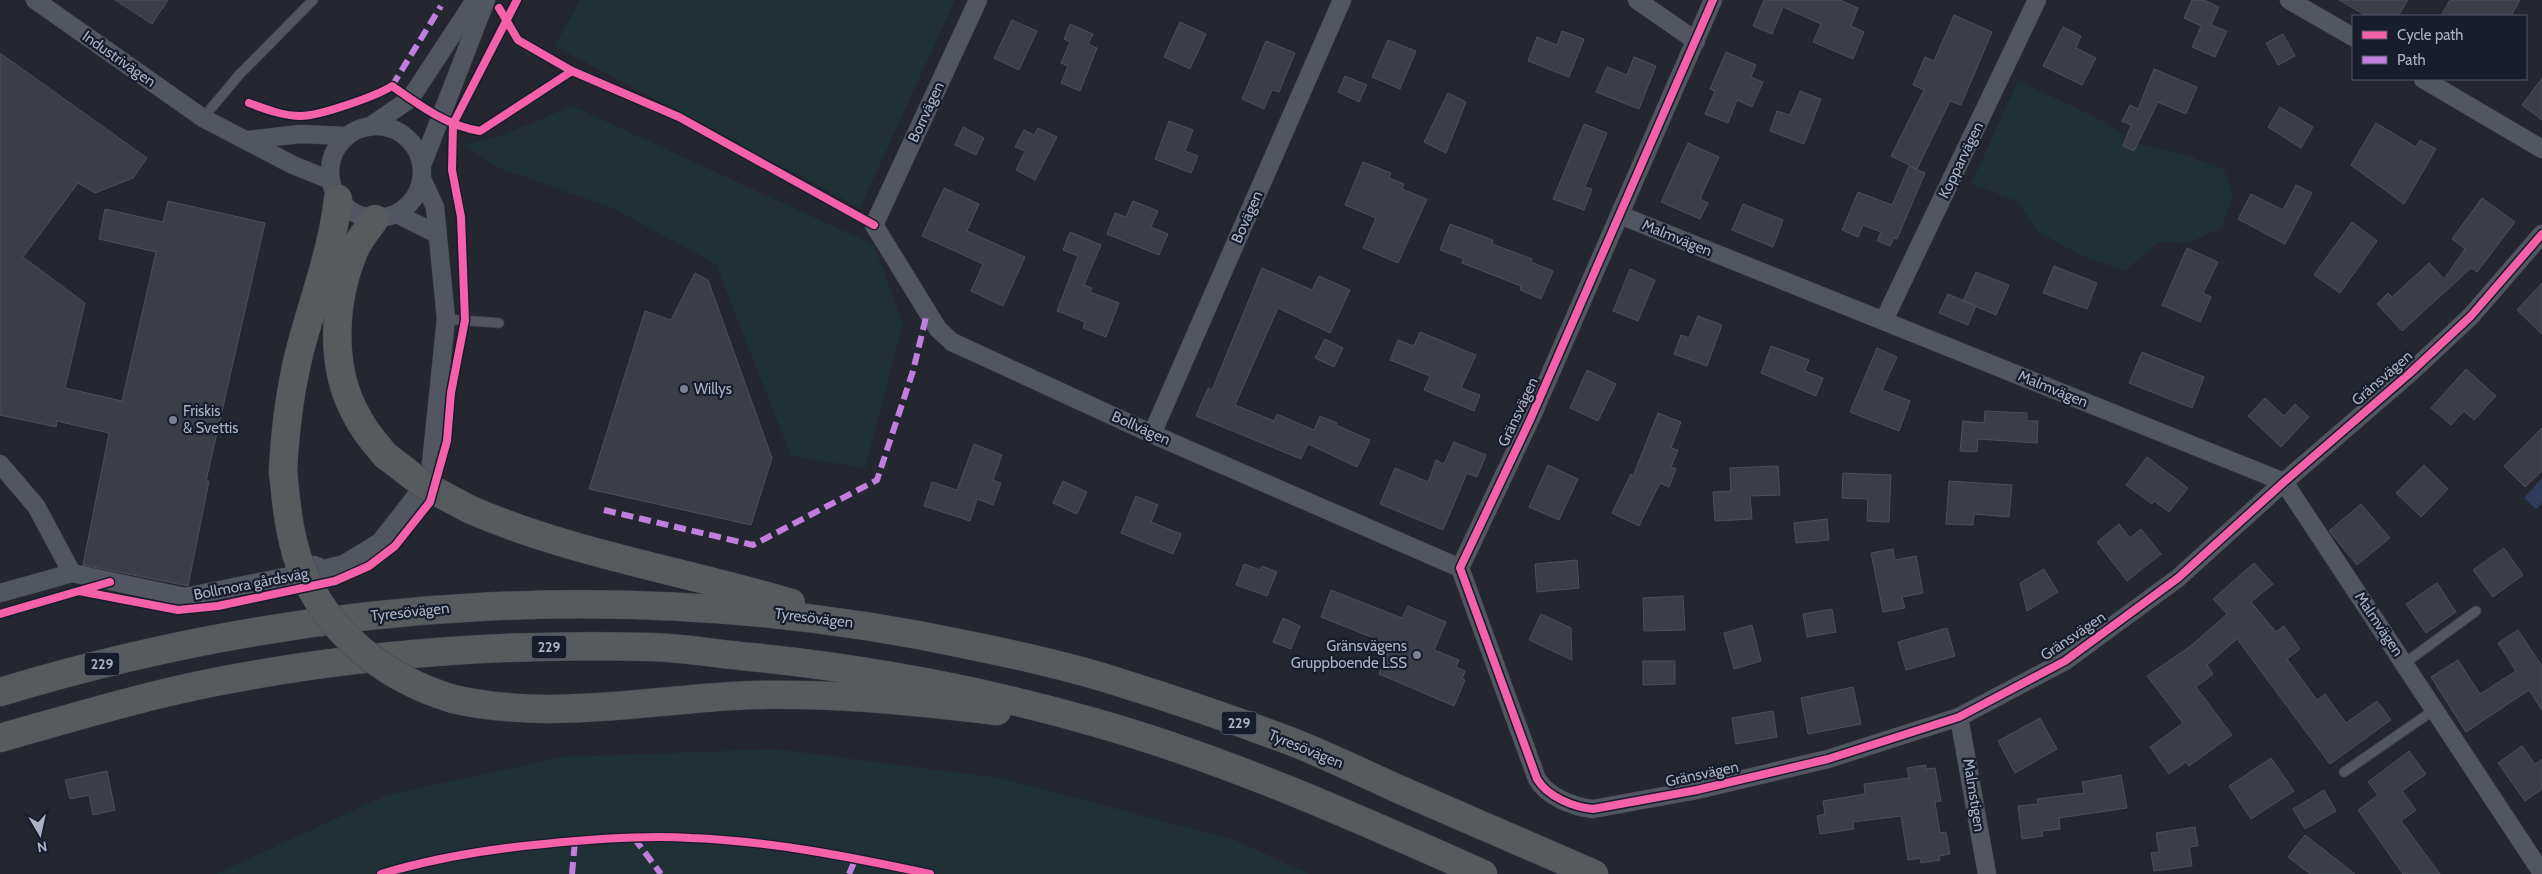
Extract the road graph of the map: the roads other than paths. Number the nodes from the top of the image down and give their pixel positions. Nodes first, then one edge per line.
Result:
1 (36, 0) edge
2 (313, 0) edge
3 (475, 0) edge
4 (486, 0) edge
5 (978, 0) edge
6 (1342, 0) edge
7 (1637, 0) edge
8 (1713, 0) edge
9 (2037, 0) edge
10 (2289, 0) edge
11 (2352, 37) edge
12 (1696, 41) junction
13 (2425, 80) edge
14 (203, 118) junction
15 (369, 126) junction
16 (347, 136) junction
17 (248, 140) junction
18 (2542, 149) edge
19 (422, 172) junction
20 (334, 190) junction
21 (1620, 215) junction
22 (386, 217) junction
23 (874, 225) joint
24 (437, 234) junction
25 (2542, 234) edge
26 (446, 319) junction
27 (1884, 320) junction
28 (499, 323) dead end
29 (1152, 434) junction
30 (0, 464) edge
31 (431, 464) dead end
32 (2284, 482) junction
33 (416, 496) dead end
34 (302, 559) dead end
35 (1460, 568) junction
36 (324, 570) junction
37 (72, 573) junction
38 (0, 593) edge
39 (2476, 611) dead end
40 (866, 625) junction
41 (2404, 663) junction
42 (0, 692) edge
43 (2434, 710) junction
44 (1959, 717) junction
45 (1100, 724) junction
46 (0, 738) edge
47 (2344, 772) dead end
48 (2542, 873) edge
49 (381, 874) edge
50 (930, 874) edge
51 (1484, 874) edge
52 (1594, 874) edge
53 (1987, 874) edge

1 - 14 street, Industrivägen
2 - 14 lane
3 - 15 street
4 - 19 street
5 - 23 street, Borrvägen
6 - 29 street, Bovägen
7 - 12 street
8 - 12 street, Gränsvägen
9 - 27 street, Kopparvägen
10 - 11 street
12 - 21 street, Gränsvägen
13 - 18 street
14 - 17 street, Industrivägen
15 - 16 street
15 - 19 street
16 - 17 street, Industrivägen
16 - 20 street
17 - 20 street, Industrivägen
19 - 22 street
19 - 24 street
20 - 22 street
20 - 45 highway, bridge
21 - 27 street, Malmvägen
21 - 35 street, Gränsvägen
22 - 24 street
22 - 40 highway, bridge
23 - 29 street, Bollvägen
24 - 26 street
25 - 32 street, Gränsvägen
26 - 28 lane
26 - 31 street
27 - 32 street, Malmvägen
29 - 35 street, Bollvägen
30 - 37 street
32 - 41 street, Malmvägen
32 - 44 street, Gränsvägen
33 - 36 street, Bollmora gårdsväg
34 - 36 street, Bollmora gårdsväg
35 - 44 street, Gränsvägen
36 - 37 street, Bollmora gårdsväg
37 - 38 street
39 - 41 lane, Malmvägen
40 - 42 highway, Tyresövägen / 229
40 - 52 highway, Tyresövägen / 229
41 - 43 street, Malmvägen
43 - 47 lane
43 - 48 street, Malmvägen
44 - 53 street, Malmstigen
45 - 46 highway, 229
45 - 51 highway, 229
49 - 50 lane

